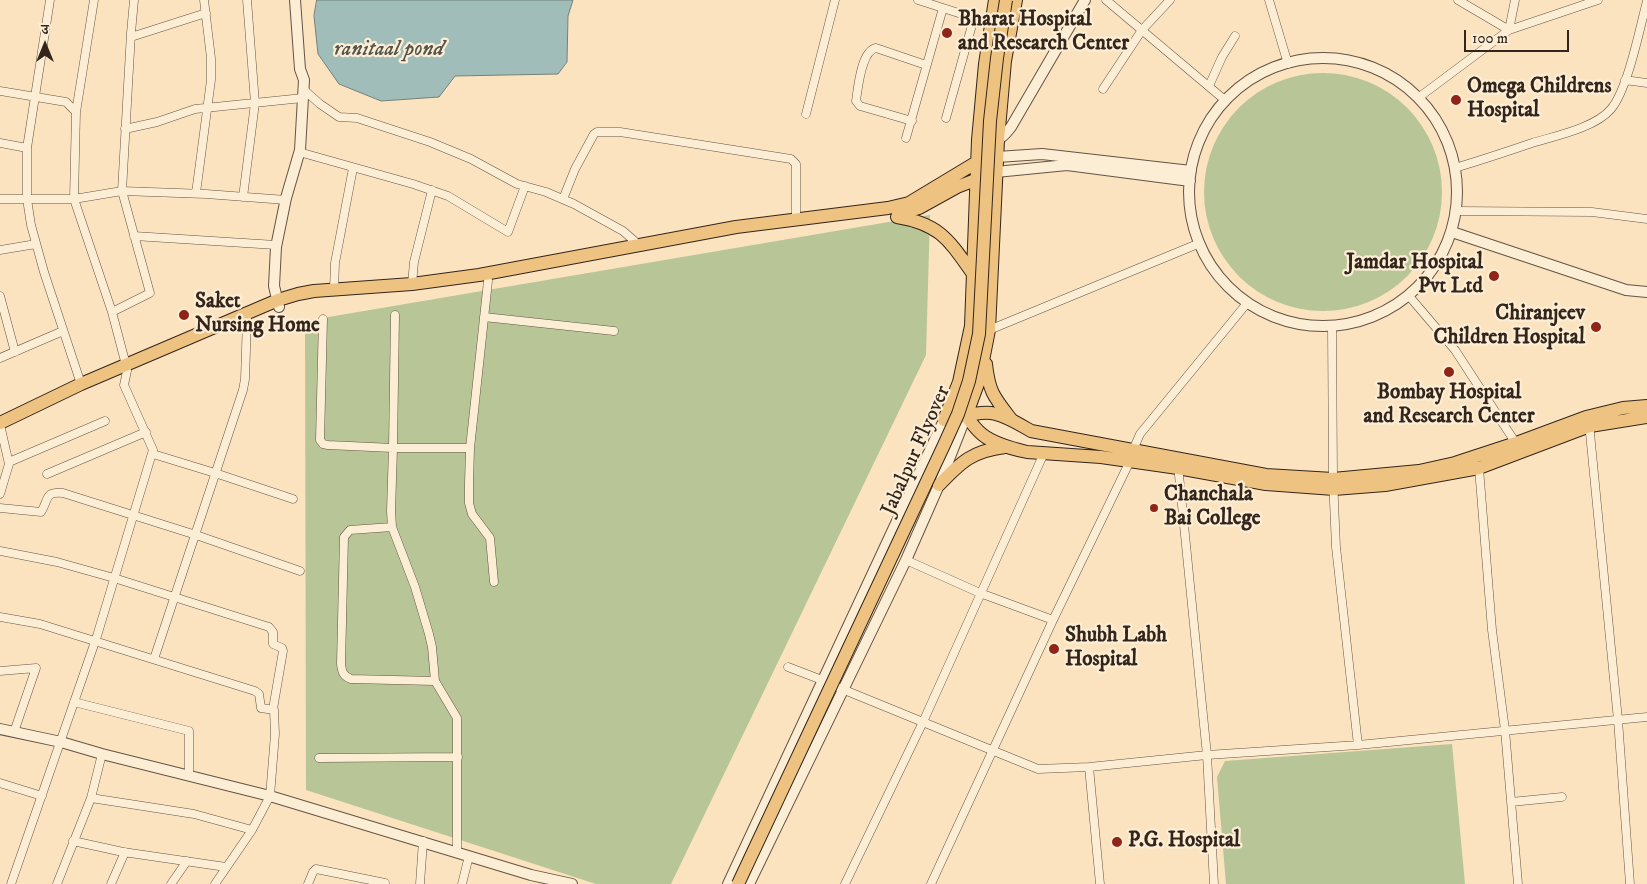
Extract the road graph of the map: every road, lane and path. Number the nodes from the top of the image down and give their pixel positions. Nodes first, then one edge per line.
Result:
1 (50, 0) edge
2 (94, 0) edge
3 (134, 0) edge
4 (204, 0) edge
5 (247, 0) edge
6 (296, 0) edge
7 (835, 0) edge
8 (918, 0) edge
9 (995, 0) edge
10 (1006, 0) edge
11 (1016, 0) edge
12 (1085, 0) edge
13 (1106, 0) edge
14 (1170, 0) edge
15 (1269, 0) edge
16 (1458, 0) edge
17 (1515, 0) edge
18 (1598, 0) edge
19 (1647, 1) edge
20 (943, 8) junction
21 (206, 13) junction
22 (974, 18) junction
23 (991, 22) junction
24 (1011, 24) junction
25 (1142, 30) junction
26 (1509, 30) junction
27 (130, 36) junction
28 (1235, 36) dead end
29 (1288, 64) junction
30 (926, 65) junction
31 (1625, 80) junction
32 (1647, 84) edge
33 (1209, 86) junction
34 (1103, 88) dead end
35 (0, 91) edge
36 (303, 93) junction
37 (36, 98) junction
38 (1418, 98) junction
39 (1226, 101) junction
40 (255, 103) junction
41 (209, 107) junction
42 (76, 112) junction
43 (806, 114) dead end
44 (946, 118) dead end
45 (912, 121) junction
46 (125, 129) junction
47 (906, 138) dead end
48 (978, 140) junction
49 (998, 140) junction
50 (0, 143) edge
51 (27, 148) junction
52 (299, 152) junction
53 (997, 157) junction
54 (977, 162) junction
55 (353, 168) junction
56 (1455, 168) junction
57 (996, 172) junction
58 (1190, 176) junction
59 (977, 178) junction
60 (525, 186) junction
61 (432, 190) junction
62 (122, 191) junction
63 (196, 194) junction
64 (243, 196) junction
65 (0, 199) edge
66 (26, 199) junction
67 (74, 199) junction
68 (563, 199) junction
69 (286, 200) junction
70 (1456, 211) junction
71 (888, 216) junction
72 (1647, 218) edge
73 (796, 219) junction
74 (1452, 232) junction
75 (134, 236) junction
76 (1200, 243) junction
77 (36, 244) junction
78 (276, 244) junction
79 (639, 246) junction
80 (0, 250) edge
81 (973, 274) junction
82 (488, 281) junction
83 (412, 284) junction
84 (334, 289) junction
85 (1647, 292) edge
86 (0, 296) edge
87 (1408, 296) junction
88 (1248, 302) junction
89 (279, 304) junction
90 (112, 312) junction
91 (395, 316) dead end
92 (484, 317) junction
93 (323, 319) dead end
94 (247, 320) junction
95 (1332, 326) junction
96 (989, 330) junction
97 (614, 331) dead end
98 (63, 332) junction
99 (15, 352) junction
100 (985, 356) junction
101 (0, 358) edge
102 (127, 368) junction
103 (81, 384) junction
104 (955, 394) junction
105 (1647, 406) edge
106 (966, 416) junction
107 (1647, 417) edge
108 (944, 420) junction
109 (1012, 420) junction
110 (105, 421) dead end
111 (1588, 421) junction
112 (0, 423) edge
113 (0, 430) edge
114 (146, 432) junction
115 (1007, 447) junction
116 (1518, 447) junction
117 (393, 448) junction
118 (470, 448) junction
119 (1044, 453) junction
120 (153, 454) junction
121 (1131, 456) junction
122 (9, 462) junction
123 (1178, 464) junction
124 (1479, 468) junction
125 (215, 473) junction
126 (47, 474) dead end
127 (1333, 484) junction
128 (939, 485) junction
129 (0, 494) edge
130 (293, 499) dead end
131 (0, 508) edge
132 (133, 515) junction
133 (392, 527) junction
134 (196, 535) junction
135 (0, 551) edge
136 (906, 560) junction
137 (300, 571) dead end
138 (114, 578) junction
139 (494, 582) dead end
140 (980, 593) junction
141 (175, 598) junction
142 (0, 617) edge
143 (1052, 620) junction
144 (94, 642) junction
145 (154, 659) junction
146 (788, 667) dead end
147 (0, 671) edge
148 (822, 680) junction
149 (436, 681) junction
150 (842, 689) junction
151 (74, 702) junction
152 (273, 709) junction
153 (1647, 717) edge
154 (1618, 720) junction
155 (923, 722) junction
156 (0, 729) edge
157 (1505, 730) junction
158 (14, 732) junction
159 (61, 742) junction
160 (1358, 745) junction
161 (993, 750) junction
162 (102, 754) junction
163 (1206, 756) junction
164 (458, 757) junction
165 (319, 758) dead end
166 (1089, 767) junction
167 (189, 775) junction
168 (0, 783) edge
169 (42, 796) junction
170 (270, 796) junction
171 (1562, 797) dead end
172 (91, 798) junction
173 (1511, 802) junction
174 (252, 830) junction
175 (73, 841) junction
176 (423, 841) junction
177 (125, 852) junction
178 (456, 852) junction
179 (468, 856) junction
180 (187, 861) junction
181 (226, 867) junction
182 (530, 879) edge
183 (385, 883) edge
184 (11, 884) edge
185 (57, 884) edge
186 (112, 884) edge
187 (171, 884) edge
188 (216, 884) edge
189 (308, 884) edge
190 (420, 884) edge
191 (462, 884) edge
192 (569, 884) edge
193 (728, 884) edge
194 (738, 884) edge
195 (749, 884) edge
196 (845, 884) edge
197 (931, 884) edge
198 (1100, 884) edge
199 (1214, 884) edge
200 (1518, 884) edge
201 (1630, 884) edge

1 - 37 street
2 - 42 street
3 - 27 street
4 - 21 street
5 - 40 street
6 - 36 street
7 - 43 street
8 - 20 street
9 - 23 main road
10 - 194 main road, Jabalpur Flyover, bridge
11 - 24 main road
12 - 49 street
13 - 25 street
14 - 25 street
15 - 29 street
16 - 26 street
17 - 26 street
18 - 26 street
19 - 31 street
20 - 22 street
20 - 30 street
21 - 27 street
21 - 41 street
22 - 23 street
22 - 44 street
23 - 24 street
23 - 48 main road
24 - 49 main road
25 - 33 street
25 - 34 street
26 - 38 street
27 - 46 street
28 - 33 street
29 - 38 street
29 - 39 street
30 - 45 street
30 - 45 street
31 - 32 street
31 - 56 street
33 - 39 street
35 - 37 street
36 - 40 street
36 - 52 street
36 - 60 street
37 - 42 street
37 - 51 street
38 - 56 street
39 - 58 street
40 - 41 street
40 - 64 street
41 - 46 street
41 - 63 street
42 - 67 street
45 - 47 street
46 - 62 street
48 - 49 street
48 - 54 main road
49 - 53 main road
50 - 51 street
51 - 66 street
52 - 55 street
52 - 69 street
53 - 54 main road
53 - 57 main road
53 - 58 street
54 - 59 main road
54 - 73 main road
55 - 61 street
55 - 84 street
56 - 70 street
57 - 58 street
57 - 59 main road
57 - 96 main road
58 - 76 street
59 - 71 main road
59 - 81 main road
60 - 61 street
60 - 68 street
61 - 83 street
62 - 63 street
62 - 67 street
62 - 75 street
63 - 64 street
64 - 69 street
65 - 66 street
66 - 67 street
66 - 77 street
67 - 90 street
68 - 73 street
68 - 79 street
69 - 78 street
70 - 72 street
70 - 74 street
71 - 81 main road
71 - 82 main road
73 - 79 main road
74 - 85 street
74 - 87 street
75 - 78 street
75 - 90 street
76 - 88 street
76 - 96 street
77 - 80 street
77 - 98 street
78 - 89 street
79 - 83 main road
81 - 104 main road
82 - 89 main road
82 - 92 street
83 - 84 main road
84 - 89 main road
86 - 99 street
87 - 95 street
87 - 116 street
88 - 95 street
88 - 121 street
89 - 94 main road
89 - 102 main road
90 - 102 street
91 - 117 street
92 - 97 street
92 - 118 street
93 - 117 street
94 - 102 main road
94 - 125 street
95 - 127 street
96 - 100 main road
98 - 99 street
98 - 103 street
99 - 101 street
100 - 106 main road
100 - 109 main road
102 - 103 main road
102 - 113 main road
102 - 114 street
103 - 112 main road
104 - 106 main road
104 - 108 main road
105 - 111 main road
106 - 108 main road
106 - 109 main road
106 - 115 main road
106 - 128 street
107 - 111 main road
108 - 148 street
109 - 121 main road
110 - 122 street
111 - 116 main road
111 - 154 street
113 - 122 street
114 - 120 street
114 - 126 street
115 - 119 main road
115 - 128 main road
116 - 124 main road
116 - 127 main road
117 - 118 street
117 - 133 street
118 - 139 street
119 - 121 main road
119 - 140 street
120 - 125 street
120 - 132 street
121 - 123 main road
121 - 143 street
122 - 129 street
123 - 127 main road
123 - 163 street
124 - 127 main road
124 - 157 street
125 - 130 street
125 - 134 street
127 - 160 street
128 - 136 street
131 - 132 street
132 - 134 street
132 - 138 street
133 - 149 street
133 - 149 street
134 - 137 street
134 - 141 street
135 - 138 street
136 - 140 street
136 - 150 street
138 - 141 street
138 - 144 street
140 - 143 street
140 - 155 street
141 - 145 street
141 - 152 street
142 - 144 street
143 - 161 street
144 - 145 street
144 - 151 street
145 - 152 street
146 - 148 street
147 - 158 street
148 - 150 street
148 - 193 street
149 - 164 street
150 - 155 street
150 - 195 street
151 - 159 street
151 - 167 street
152 - 170 street
153 - 154 street
154 - 157 street
154 - 201 street
155 - 161 street
155 - 196 street
156 - 158 street
157 - 160 street
157 - 173 street
158 - 159 street
159 - 162 street
159 - 169 street
160 - 163 street
161 - 166 street
161 - 197 street
162 - 167 street
162 - 172 street
163 - 166 street
163 - 199 street
164 - 165 street
164 - 178 street
166 - 198 street
167 - 170 street
168 - 169 street
169 - 184 street
170 - 174 street
170 - 176 street
171 - 173 street
172 - 174 street
172 - 175 street
173 - 200 street
174 - 181 street
175 - 177 street
175 - 185 street
176 - 178 street
176 - 190 street
177 - 180 street
177 - 186 street
178 - 179 street
179 - 182 street
179 - 191 street
180 - 181 street
180 - 187 street
181 - 188 street
182 - 192 street
183 - 189 street

